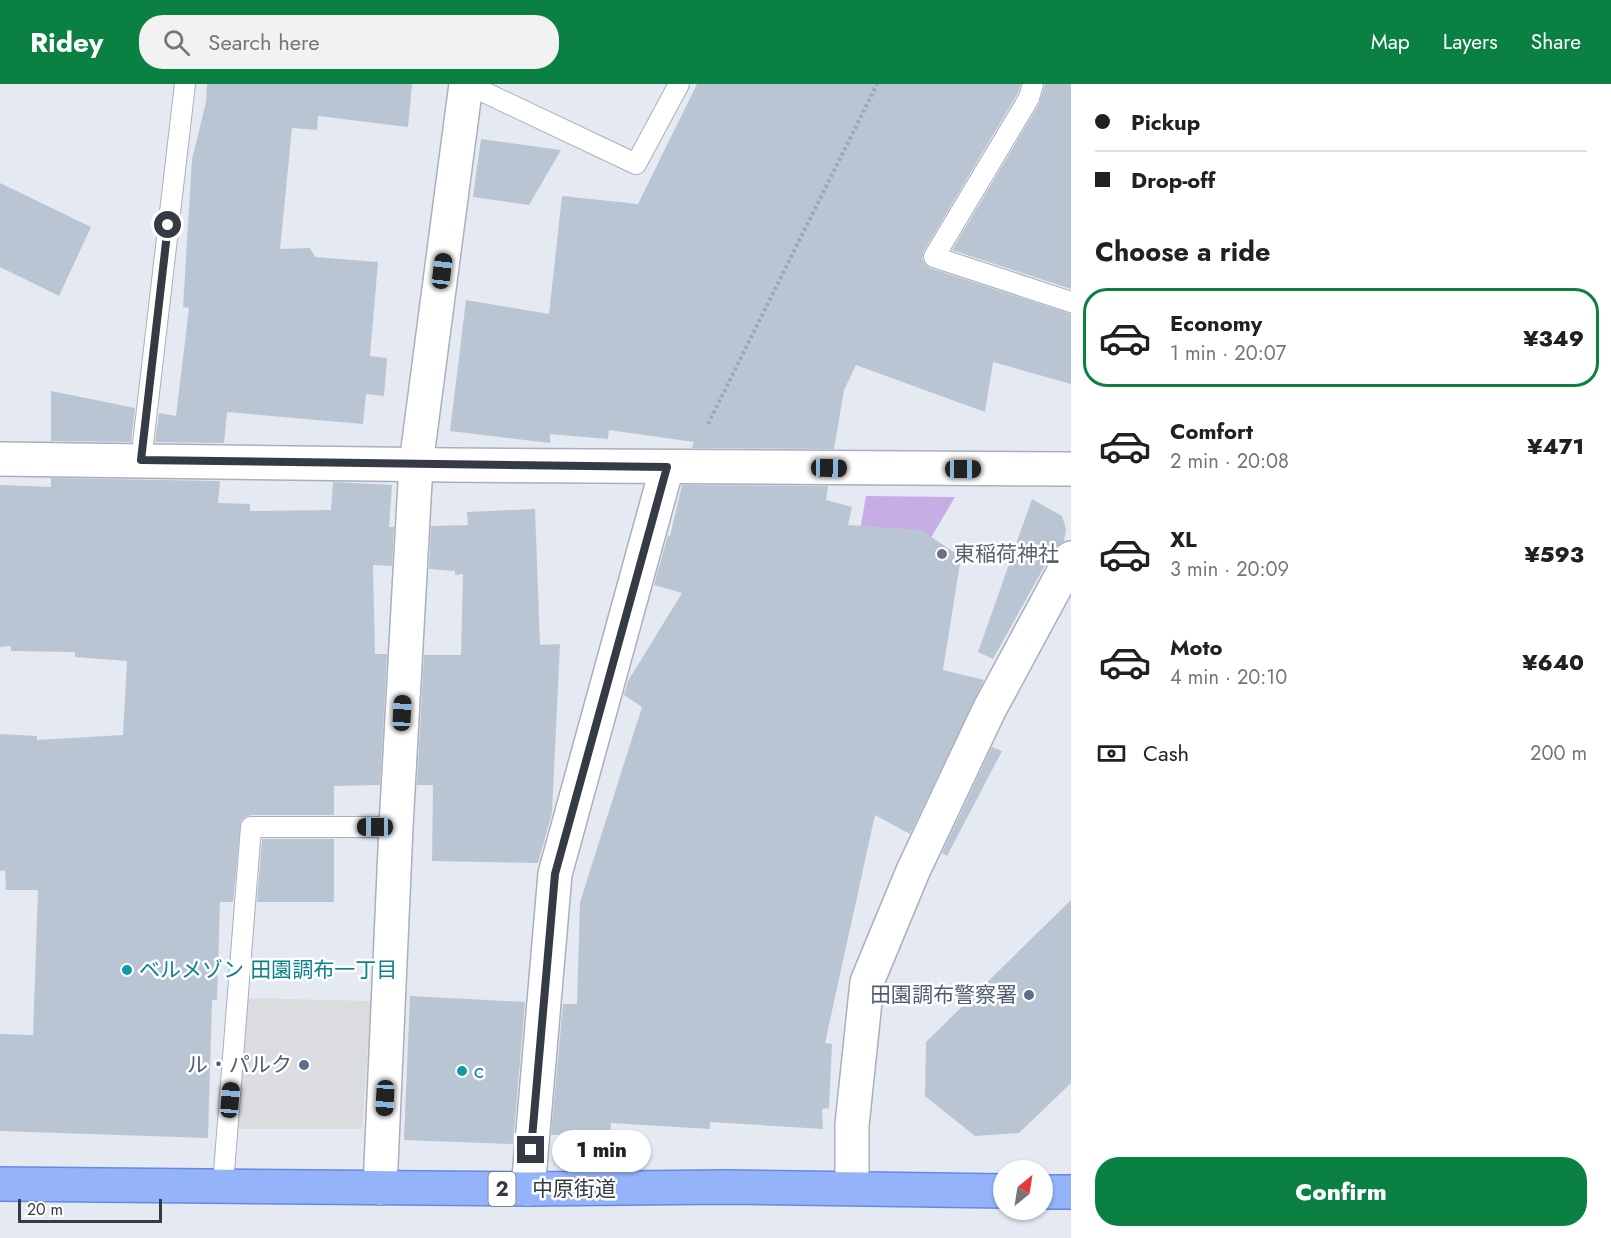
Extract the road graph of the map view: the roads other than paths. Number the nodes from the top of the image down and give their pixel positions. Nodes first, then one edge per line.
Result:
1 (185, 84) edge
2 (466, 84) edge
3 (679, 84) edge
4 (1033, 84) edge
5 (1071, 302) edge
6 (0, 459) edge
7 (141, 460) junction
8 (416, 464) junction
9 (677, 466) junction
10 (1071, 469) edge
11 (1071, 558) edge
12 (396, 827) junction
13 (0, 1184) edge
14 (223, 1185) junction
15 (380, 1188) junction
16 (852, 1188) junction
17 (528, 1189) junction
18 (993, 1191) edge
19 (1053, 1191) edge
20 (1071, 1192) edge

1 - 7 lane
2 - 3 lane
2 - 8 street
4 - 5 lane
6 - 7 street
7 - 8 street
8 - 9 street
8 - 12 street
9 - 10 street
9 - 17 street
11 - 16 street
12 - 14 lane
12 - 15 street
13 - 14 main road, 中原街道 / 2
14 - 15 main road, 中原街道 / 2
15 - 17 main road, 中原街道 / 2
16 - 17 main road, 中原街道 / 2
16 - 18 main road, 中原街道 / 2
19 - 20 main road

